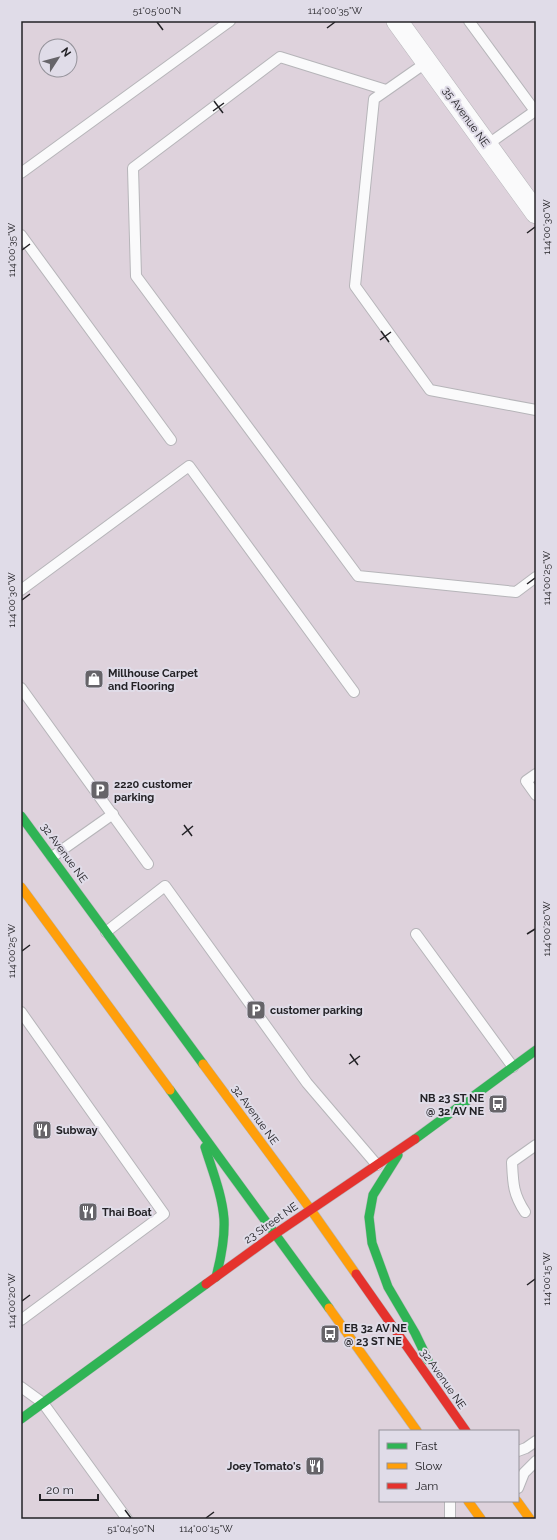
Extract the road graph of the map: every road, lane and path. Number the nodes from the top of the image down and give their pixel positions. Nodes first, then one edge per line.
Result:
1 (230, 21) edge
2 (397, 21) edge
3 (469, 21) edge
4 (427, 62) junction
5 (386, 90) junction
6 (487, 145) junction
7 (23, 169) edge
8 (536, 212) edge
9 (21, 235) edge
10 (536, 410) edge
11 (171, 440) dead end
12 (536, 577) edge
13 (21, 590) edge
14 (21, 688) edge
15 (354, 692) dead end
16 (536, 774) edge
17 (536, 795) edge
18 (113, 814) junction
19 (21, 816) edge
20 (52, 857) junction
21 (148, 864) dead end
22 (21, 887) edge
23 (106, 932) junction
24 (416, 934) dead end
25 (21, 1012) edge
26 (536, 1050) edge
27 (513, 1067) junction
28 (199, 1129) junction
29 (536, 1145) edge
30 (403, 1146) junction
31 (377, 1165) junction
32 (310, 1210) junction
33 (525, 1212) dead end
34 (275, 1234) junction
35 (216, 1277) junction
36 (21, 1320) edge
37 (21, 1387) edge
38 (43, 1403) junction
39 (455, 1417) junction
40 (21, 1419) edge
41 (416, 1430) edge
42 (465, 1430) edge
43 (536, 1441) edge
44 (519, 1451) edge
45 (536, 1461) edge
46 (519, 1486) edge
47 (450, 1502) edge
48 (469, 1502) edge
49 (517, 1502) edge
50 (127, 1519) edge
51 (450, 1519) edge
52 (481, 1519) edge
53 (530, 1519) edge

1 - 7 lane
2 - 4 street, 35 Avenue NE
3 - 6 lane
4 - 5 lane
4 - 6 street, 35 Avenue NE
5 - 10 lane
5 - 12 lane
6 - 8 street, 35 Avenue NE
9 - 11 lane
13 - 15 lane
14 - 18 lane
16 - 17 lane
18 - 20 lane
18 - 21 lane
19 - 20 main road, 32 Avenue NE
20 - 23 main road, 32 Avenue NE
22 - 28 main road
23 - 31 lane
23 - 32 main road, 32 Avenue NE
24 - 27 lane
25 - 36 lane
26 - 27 main road, 23 Street NE
27 - 30 main road, 23 Street NE
28 - 34 main road
28 - 35 main road
29 - 33 lane
30 - 31 main road, 23 Street NE
30 - 39 main road
31 - 32 main road, 23 Street NE
32 - 34 main road, 23 Street NE
32 - 39 main road, 32 Avenue NE
34 - 35 main road, 23 Street NE
34 - 41 main road
35 - 38 main road, 23 Street NE
37 - 38 lane
38 - 40 main road, 23 Street NE
38 - 50 lane
39 - 42 main road, 32 Avenue NE
43 - 44 lane
45 - 46 lane
47 - 51 lane
48 - 52 main road
49 - 53 main road

